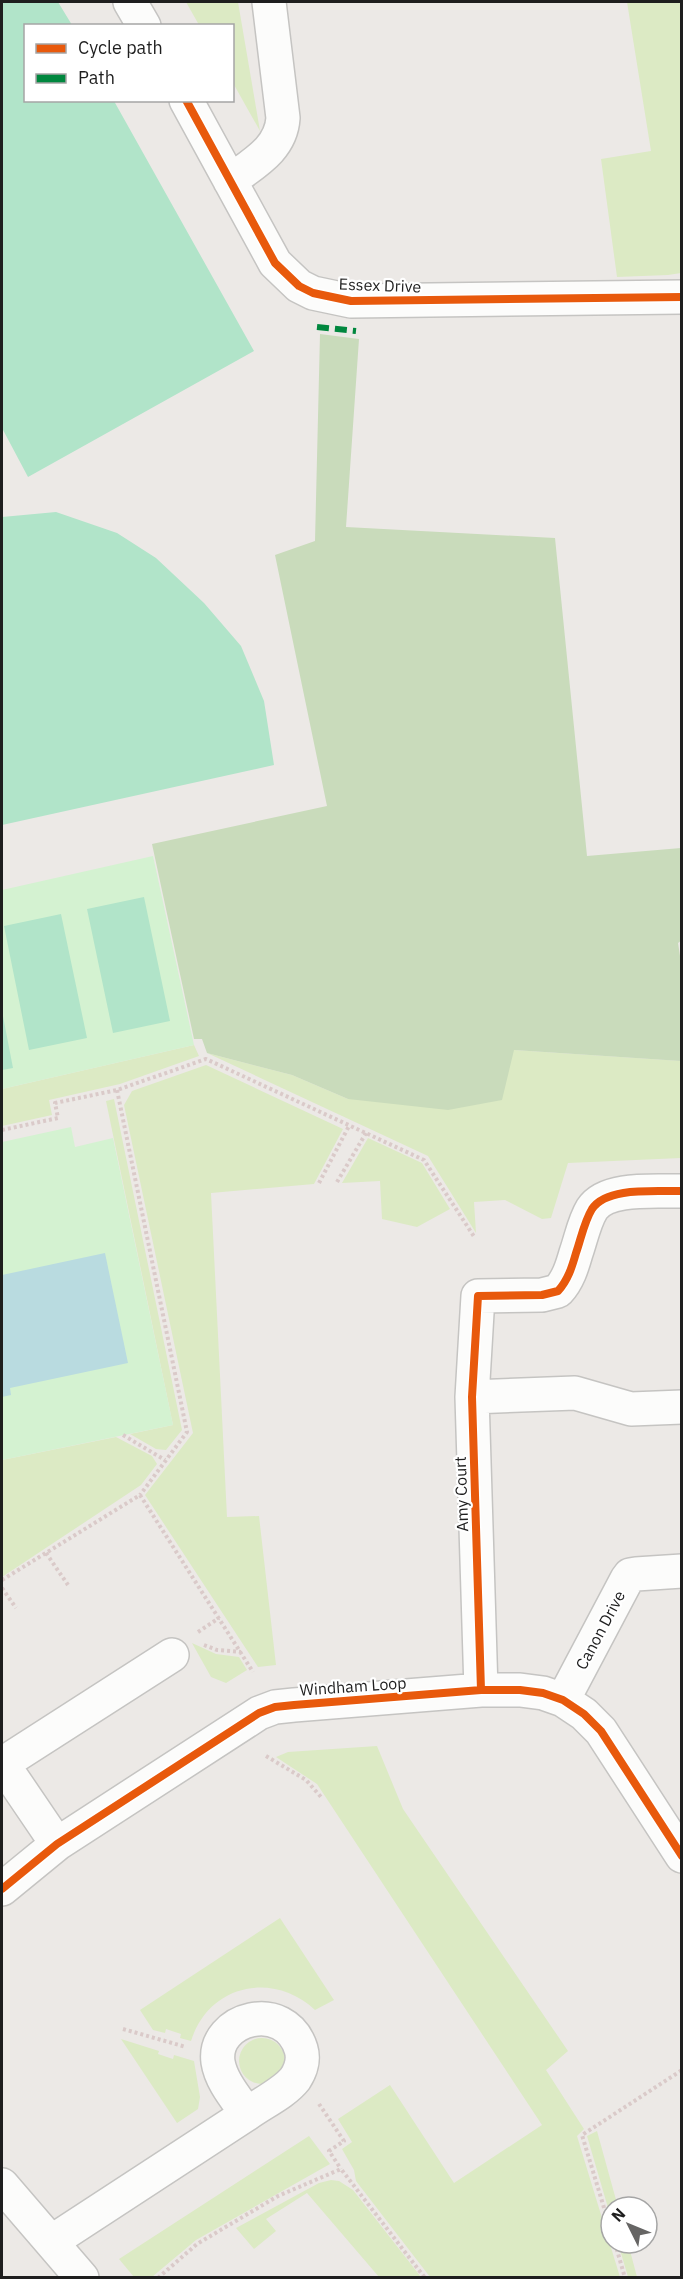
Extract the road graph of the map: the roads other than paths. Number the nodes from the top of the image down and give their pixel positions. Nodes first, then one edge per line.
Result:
1 (130, 2) edge
2 (269, 2) edge
3 (143, 24) edge
4 (187, 102) edge
5 (230, 181) junction
6 (681, 297) edge
7 (681, 1191) edge
8 (472, 1397) junction
9 (681, 1407) edge
10 (681, 1571) edge
11 (187, 1644) road end
12 (481, 1690) junction
13 (563, 1700) junction
14 (2, 1763) edge
15 (57, 1844) junction
16 (681, 1856) edge
17 (2, 1889) edge
18 (247, 2114) dead end
19 (2, 2185) edge
20 (51, 2242) junction
21 (82, 2277) edge

1 - 3 street
2 - 5 street
4 - 5 street, Essex Drive
5 - 6 street, Essex Drive
7 - 8 street, Amy Court
8 - 9 street
8 - 12 street, Amy Court
10 - 13 street, Canon Drive
11 - 14 street
12 - 13 street, Windham Loop
12 - 15 street, Windham Loop
13 - 16 street, Windham Loop
14 - 15 street
15 - 17 street, Windham Loop
18 - 20 street
19 - 20 street
20 - 21 street

